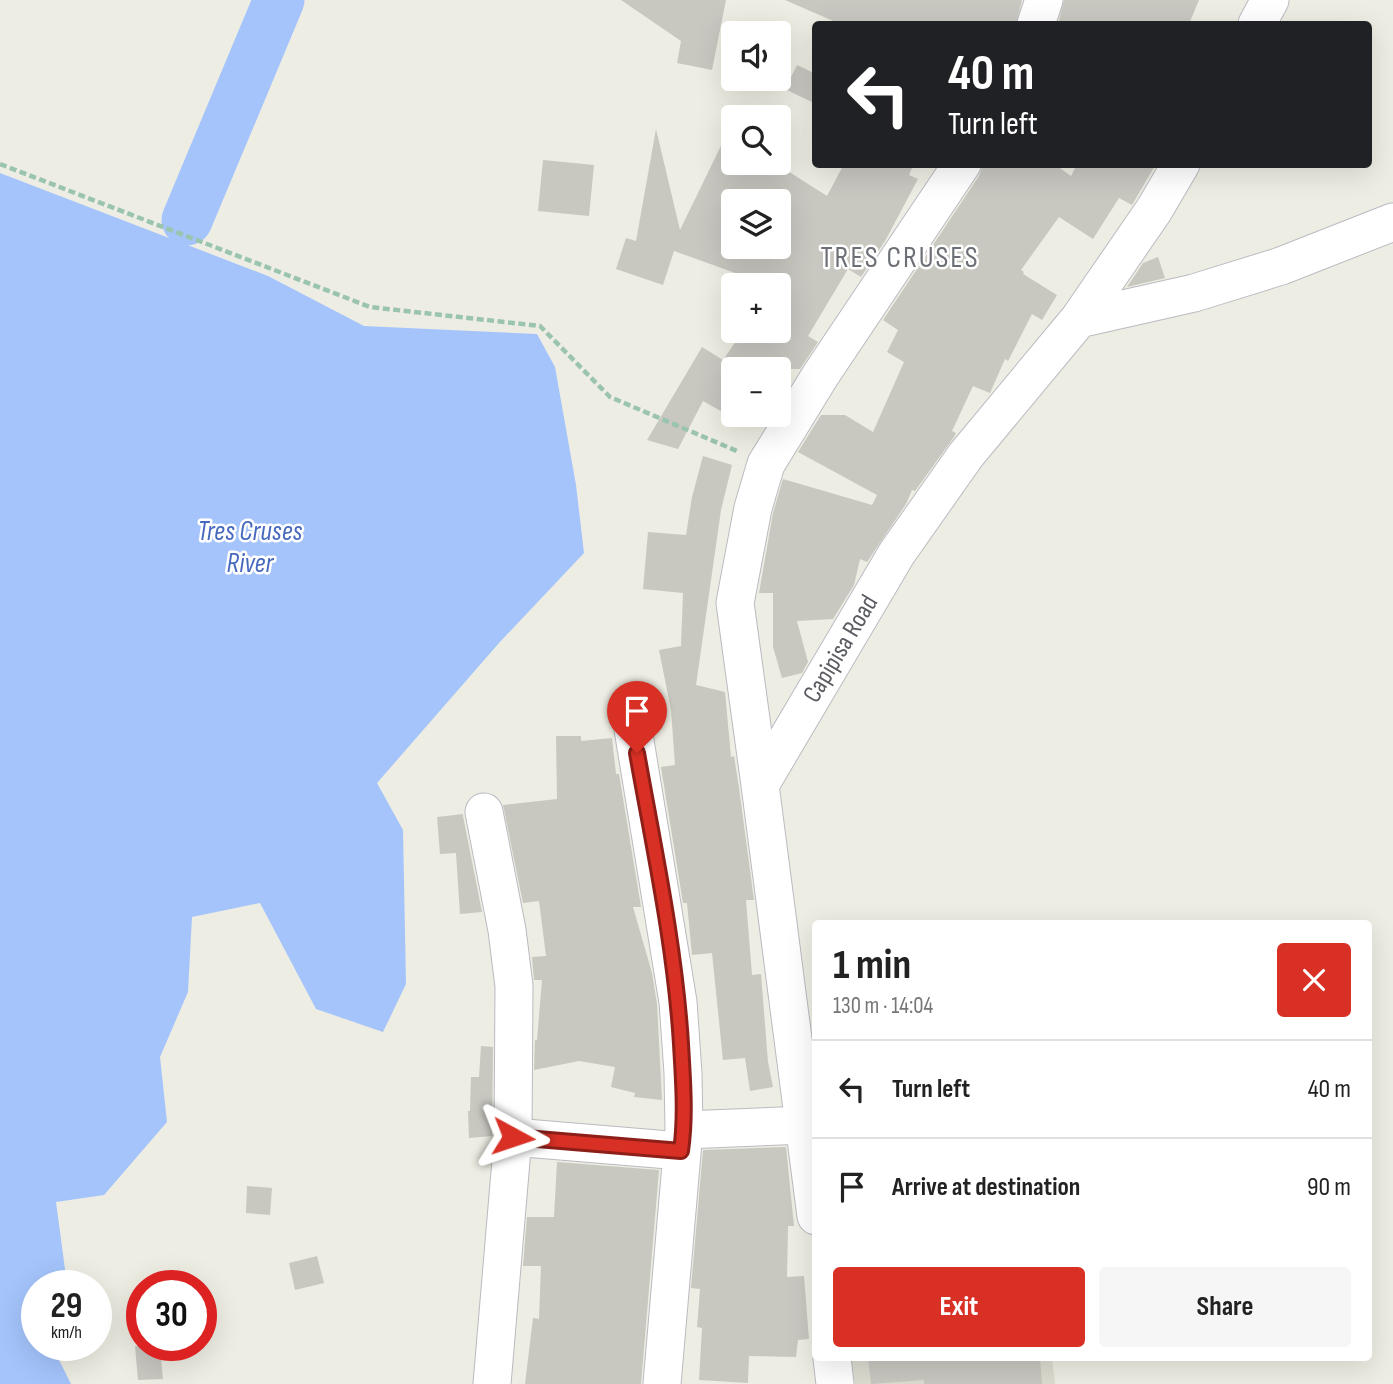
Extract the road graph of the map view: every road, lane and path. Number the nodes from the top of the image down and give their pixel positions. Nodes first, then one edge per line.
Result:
1 (1044, 0) edge
2 (1270, 0) edge
3 (1038, 21) edge
4 (1259, 21) edge
5 (0, 164) edge
6 (959, 168) edge
7 (1179, 168) edge
8 (1393, 222) edge
9 (1079, 319) junction
10 (766, 464) junction
11 (633, 729) dead end
12 (760, 785) junction
13 (484, 812) dead end
14 (805, 1125) junction
15 (513, 1137) junction
16 (682, 1141) junction
17 (812, 1183) edge
18 (832, 1361) edge
19 (492, 1384) edge
20 (662, 1384) edge
21 (835, 1384) edge

1 - 3 street
2 - 4 street
5 - 10 path
6 - 10 street
7 - 9 street, Capipisa Road
8 - 9 street
9 - 12 street, Capipisa Road
10 - 12 street
11 - 16 street
12 - 14 street
13 - 15 street
14 - 16 street
14 - 17 street
15 - 16 street
15 - 19 street
16 - 20 street
18 - 21 street

